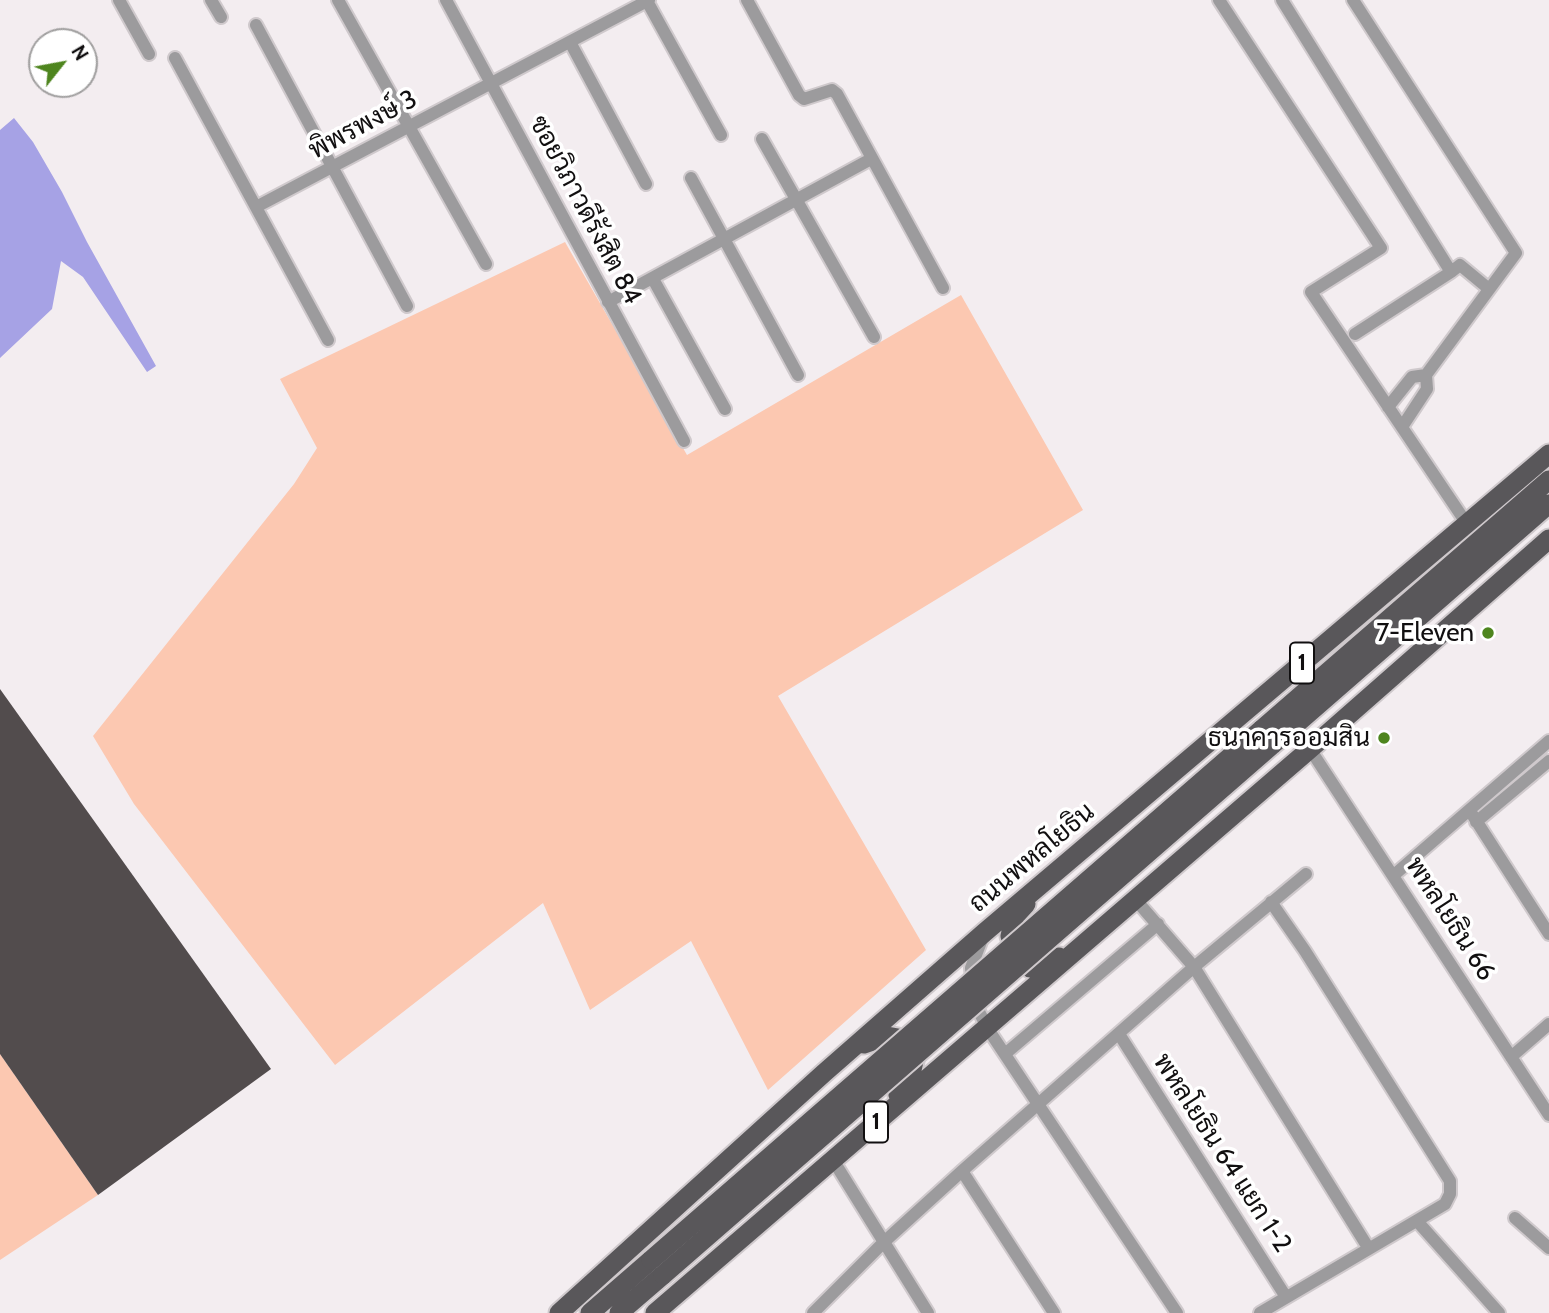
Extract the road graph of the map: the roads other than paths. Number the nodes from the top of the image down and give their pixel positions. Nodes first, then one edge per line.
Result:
1 (120, 0) edge
2 (211, 0) edge
3 (338, 0) edge
4 (446, 0) edge
5 (747, 0) edge
6 (1219, 0) edge
7 (1282, 0) edge
8 (1353, 0) edge
9 (648, 1) edge
10 (221, 17) dead end
11 (256, 25) dead end
12 (570, 42) junction
13 (149, 54) dead end
14 (175, 58) dead end
15 (492, 84) junction
16 (409, 127) junction
17 (721, 135) dead end
18 (762, 139) dead end
19 (871, 159) junction
20 (331, 168) junction
21 (691, 178) dead end
22 (646, 184) dead end
23 (798, 199) junction
24 (256, 207) junction
25 (726, 240) junction
26 (486, 264) dead end
27 (1451, 272) junction
28 (653, 279) junction
29 (943, 288) dead end
30 (1489, 289) junction
31 (608, 302) junction
32 (407, 306) dead end
33 (1355, 334) dead end
34 (874, 337) dead end
35 (328, 340) dead end
36 (799, 374) dead end
37 (1426, 375) junction
38 (1388, 407) junction
39 (725, 410) dead end
40 (1402, 427) junction
41 (684, 441) dead end
42 (1549, 454) edge
43 (1549, 480) edge
44 (1549, 504) edge
45 (1467, 524) junction
46 (1549, 539) edge
47 (1266, 738) junction
48 (1549, 741) edge
49 (1310, 749) junction
50 (1549, 761) edge
51 (1473, 816) junction
52 (1055, 873) junction
53 (1306, 874) dead end
54 (1394, 875) junction
55 (1135, 899) junction
56 (1271, 902) junction
57 (1158, 924) junction
58 (985, 932) junction
59 (1098, 932) junction
60 (1549, 934) edge
61 (1195, 967) junction
62 (1549, 1024) edge
63 (987, 1029) junction
64 (1119, 1034) junction
65 (1006, 1054) junction
66 (1511, 1056) junction
67 (824, 1073) junction
68 (1039, 1103) junction
69 (1549, 1115) edge
70 (871, 1125) junction
71 (833, 1160) junction
72 (962, 1171) junction
73 (1515, 1218) dead end
74 (1417, 1221) junction
75 (884, 1242) junction
76 (1548, 1246) edge
77 (1369, 1249) junction
78 (657, 1267) junction
79 (1286, 1297) junction
80 (661, 1311) edge
81 (559, 1313) edge
82 (590, 1313) edge
83 (619, 1313) edge
84 (813, 1313) edge
85 (928, 1313) edge
86 (1054, 1313) edge
87 (1177, 1313) edge
88 (1260, 1313) edge
89 (1499, 1313) edge

1 - 13 street
2 - 10 street
3 - 16 street
4 - 15 street, ซอยวิภาวดีรังสิต 84
5 - 19 street
6 - 38 street
7 - 27 street
8 - 30 street
9 - 12 street, พิพรพงษ์ 3
9 - 17 street
11 - 20 street
12 - 15 street, พิพรพงษ์ 3
12 - 22 street
14 - 24 street
15 - 16 street, พิพรพงษ์ 3
15 - 31 street, ซอยวิภาวดีรังสิต 84
16 - 20 street, พิพรพงษ์ 3
16 - 26 street
18 - 23 street
19 - 23 street
19 - 29 street
20 - 24 street, พิพรพงษ์ 3
20 - 32 street
21 - 25 street
23 - 25 street
23 - 34 street
24 - 35 street
25 - 28 street
25 - 36 street
27 - 30 street
27 - 33 street
28 - 31 street
28 - 39 street
30 - 37 street
31 - 41 street, ซอยวิภาวดีรังสิต 84
37 - 38 street
37 - 40 street
38 - 40 street
40 - 45 street
42 - 45 main road, ถนนพหลโยธิน / 1
43 - 47 main road
44 - 47 main road
45 - 52 main road, ถนนพหลโยธิน / 1
46 - 49 main road, 1
47 - 78 main road, bridge
48 - 51 street
49 - 54 street, พหลโยธิน 66
49 - 55 main road, 1
50 - 51 street
51 - 54 street
51 - 60 street
52 - 58 main road, ถนนพหลโยธิน / 1
52 - 59 main road
53 - 56 street
54 - 66 street, พหลโยธิน 66
55 - 57 street
55 - 59 main road, 1
56 - 61 street
56 - 74 street
57 - 61 street
57 - 65 street
58 - 63 street
58 - 67 main road, ถนนพหลโยธิน / 1
59 - 63 main road, 1
61 - 64 street
61 - 77 street
62 - 66 street
63 - 65 street
63 - 70 main road, 1
64 - 68 street
64 - 79 street, พหลโยธิน 64 แยก 1-2
65 - 68 street
66 - 69 street, พหลโยธิน 66
67 - 70 main road
67 - 81 main road, ถนนพหลโยธิน / 1
68 - 72 street
68 - 87 street
70 - 71 main road, 1
71 - 75 street
71 - 80 main road, 1
72 - 75 street
72 - 86 street
73 - 76 street
74 - 77 street
74 - 89 street
75 - 84 street
75 - 85 street
77 - 79 street
78 - 82 main road
78 - 83 main road
79 - 88 street

